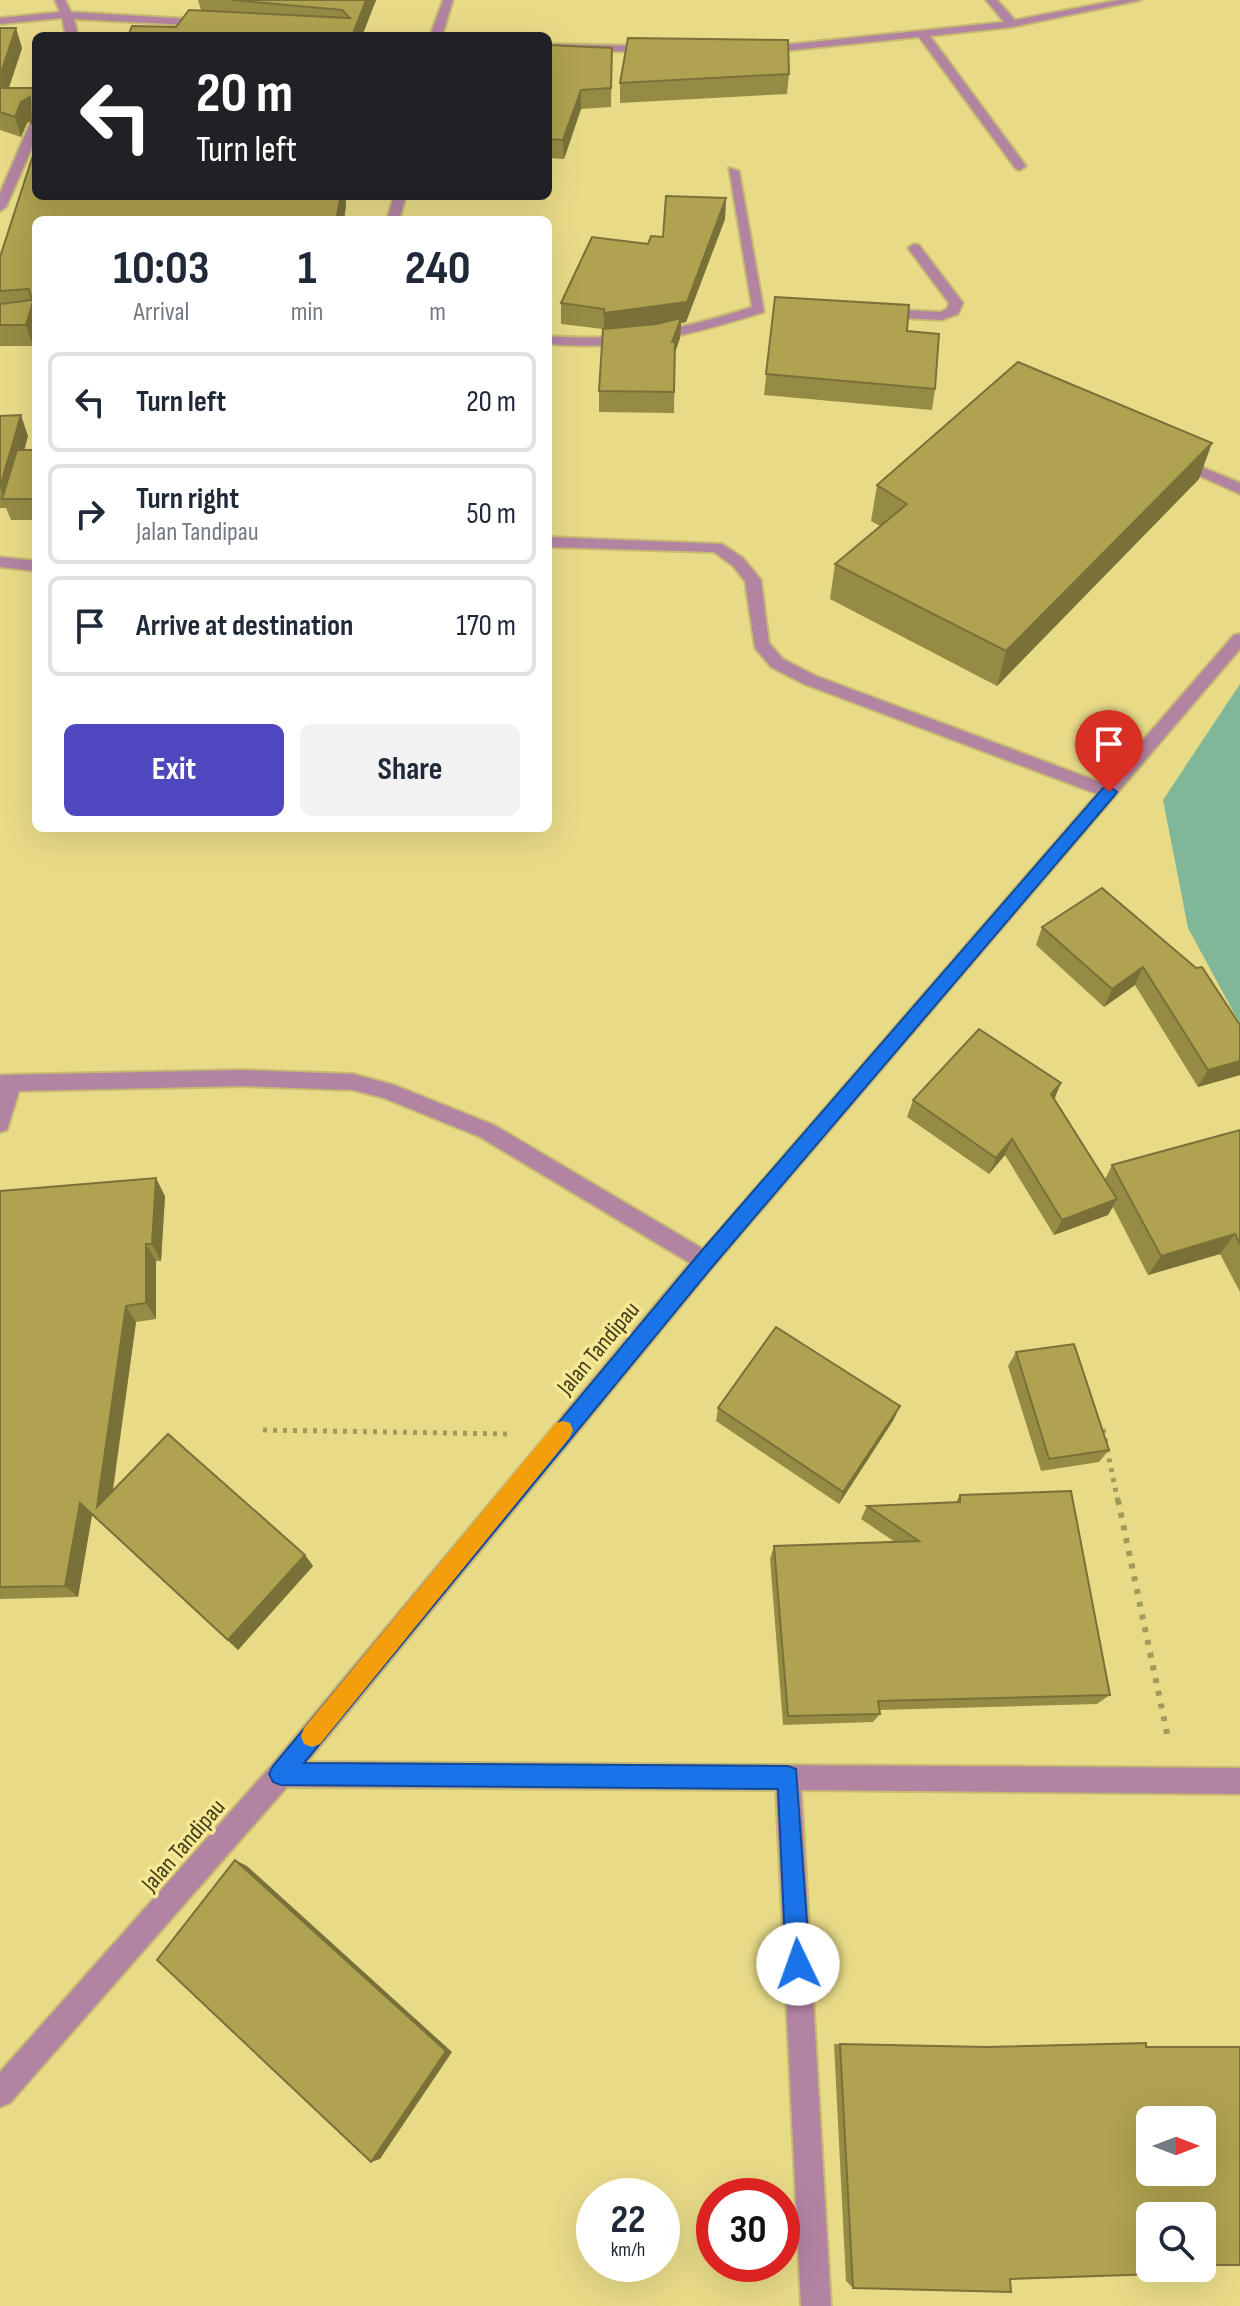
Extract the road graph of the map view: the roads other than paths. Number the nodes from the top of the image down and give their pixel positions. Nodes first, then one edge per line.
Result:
1 (60, 0) edge
2 (448, 0) edge
3 (991, 0) edge
4 (1136, 0) edge
5 (63, 15) junction
6 (0, 21) edge
7 (225, 24) edge
8 (1012, 24) junction
9 (73, 32) edge
10 (437, 32) edge
11 (922, 33) junction
12 (552, 47) edge
13 (660, 50) edge
14 (756, 50) edge
15 (32, 133) edge
16 (1020, 166) dead end
17 (733, 171) dead end
18 (0, 207) edge
19 (914, 248) dead end
20 (759, 309) junction
21 (775, 309) edge
22 (866, 313) edge
23 (552, 340) edge
24 (1168, 456) edge
25 (1240, 489) edge
26 (552, 542) edge
27 (0, 562) edge
28 (32, 566) edge
29 (1240, 639) edge
30 (1109, 792) junction
31 (6, 1083) edge
32 (0, 1124) edge
33 (705, 1261) junction
34 (281, 1774) junction
35 (788, 1777) junction
36 (1240, 1781) edge
37 (0, 2093) edge
38 (816, 2306) edge

1 - 5 street
2 - 10 street
3 - 8 street
4 - 8 street
5 - 6 street
5 - 7 street
5 - 9 street
8 - 11 street
11 - 14 street
11 - 16 street
12 - 13 street
15 - 18 street
17 - 20 street
19 - 22 street
20 - 21 street
20 - 23 street
24 - 25 street
26 - 30 street
27 - 28 street
29 - 30 street, Jalan Tandipau
30 - 33 street, Jalan Tandipau
31 - 32 street
31 - 33 street
33 - 34 street, Jalan Tandipau
34 - 35 street
34 - 37 street, Jalan Tandipau
35 - 36 street
35 - 38 street

